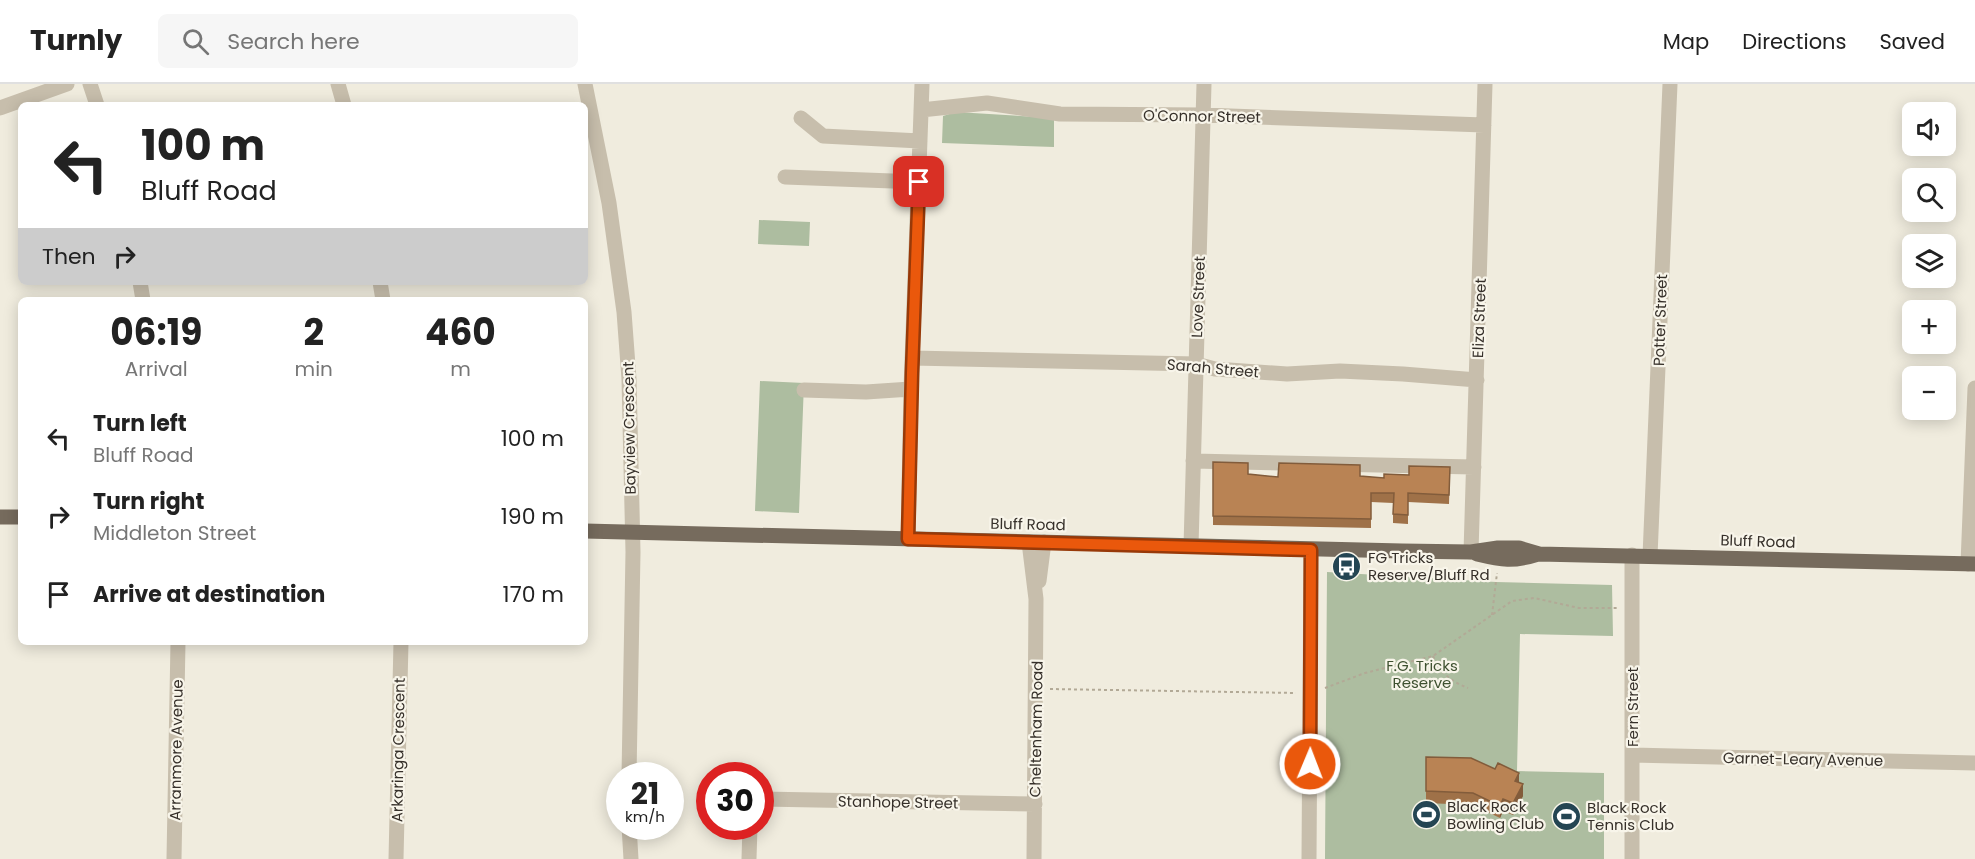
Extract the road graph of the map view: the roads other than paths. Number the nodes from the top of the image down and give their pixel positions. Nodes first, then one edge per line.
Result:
1 (67, 84) edge
2 (90, 84) edge
3 (338, 84) edge
4 (585, 84) edge
5 (922, 84) edge
6 (1204, 84) edge
7 (1485, 84) edge
8 (1670, 84) edge
9 (96, 102) edge
10 (343, 102) edge
11 (0, 108) edge
12 (921, 110) junction
13 (1203, 115) junction
14 (801, 117) dead end
15 (1484, 125) junction
16 (920, 141) junction
17 (784, 177) dead end
18 (919, 182) junction
19 (912, 358) junction
20 (1196, 364) junction
21 (1477, 380) junction
22 (1975, 388) edge
23 (911, 389) junction
24 (804, 390) dead end
25 (1193, 461) junction
26 (1474, 467) junction
27 (0, 517) edge
28 (18, 517) edge
29 (588, 531) edge
30 (632, 532) junction
31 (908, 539) junction
32 (1037, 542) junction
33 (1191, 546) junction
34 (1311, 550) junction
35 (1471, 552) junction
36 (1632, 555) junction
37 (1650, 556) junction
38 (1971, 564) edge
39 (178, 645) edge
40 (401, 645) edge
41 (1632, 755) junction
42 (629, 762) edge
43 (1975, 763) edge
44 (774, 799) edge
45 (1035, 804) junction
46 (629, 840) edge
47 (750, 840) edge
48 (174, 859) edge
49 (396, 859) edge
50 (630, 859) edge
51 (749, 859) edge
52 (1034, 859) edge
53 (1309, 859) edge
54 (1632, 859) edge

1 - 11 street
2 - 9 street
3 - 10 street
4 - 30 street, Bayview Crescent
5 - 12 street
6 - 13 street, Love Street
7 - 15 street, Eliza Street
8 - 37 street, Potter Street
12 - 13 street, O'Connor Street
12 - 16 street
13 - 15 street, O'Connor Street
13 - 20 street, Love Street
14 - 16 street
15 - 21 street, Eliza Street
16 - 18 street
17 - 18 street
18 - 19 street
19 - 20 street, Sarah Street
19 - 23 street
20 - 21 street, Sarah Street
20 - 25 street, Love Street
21 - 26 street, Eliza Street
22 - 38 street
23 - 24 street
23 - 31 street
25 - 26 street
25 - 33 street, Love Street
26 - 35 street, Eliza Street
27 - 28 main road
29 - 30 main road, Bluff Road
30 - 31 main road, Bluff Road
30 - 42 street, Bayview Crescent
31 - 32 main road, Bluff Road
32 - 33 main road, Bluff Road
32 - 45 street, Cheltenham Road
33 - 34 main road, Bluff Road
34 - 35 main road, Bluff Road
34 - 53 street
35 - 36 main road, Bluff Road
36 - 37 main road, Bluff Road
36 - 41 street, Fern Street
37 - 38 main road, Bluff Road
39 - 48 street, Arranmore Avenue
40 - 49 street, Arkaringa Crescent
41 - 43 street, Garnet-Leary Avenue
41 - 54 street, Fern Street
44 - 45 street, Stanhope Street
45 - 52 street, Cheltenham Road
46 - 50 street
47 - 51 street

